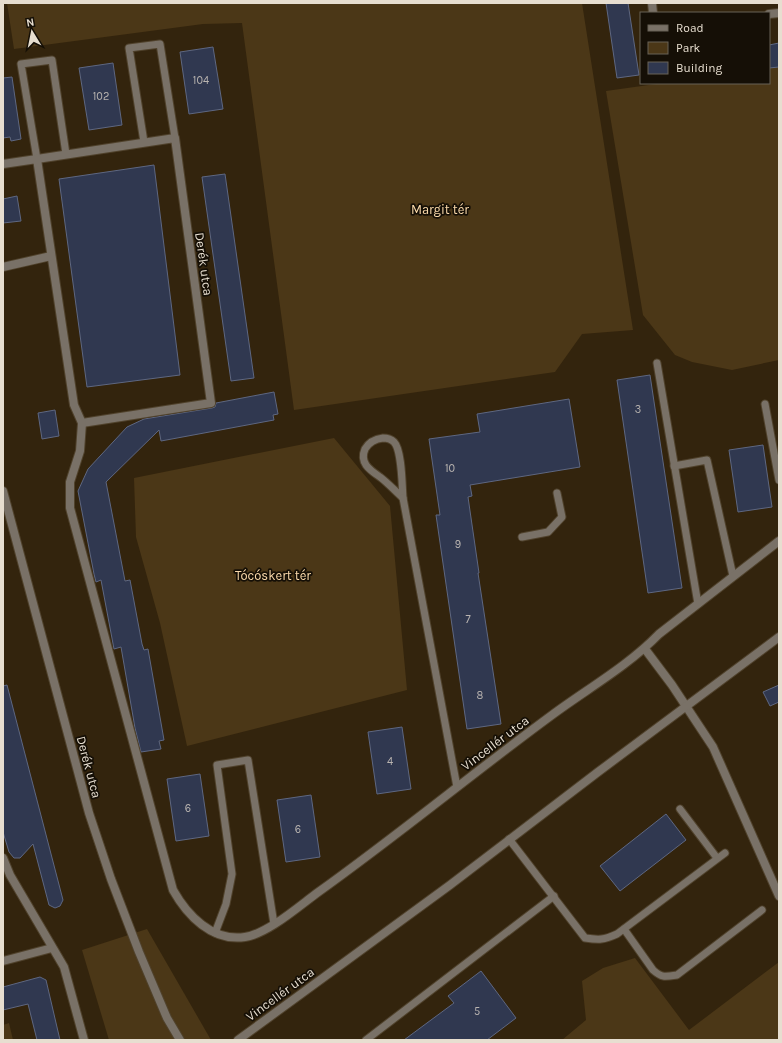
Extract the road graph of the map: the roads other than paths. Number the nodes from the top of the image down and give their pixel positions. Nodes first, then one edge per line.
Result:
1 (175, 138) junction
2 (144, 142) junction
3 (66, 154) junction
4 (37, 159) junction
5 (3, 164) edge
6 (51, 256) junction
7 (3, 261) edge
8 (29, 261) junction
9 (3, 267) edge
10 (657, 363) dead end
11 (765, 404) dead end
12 (82, 423) junction
13 (674, 466) junction
14 (779, 480) edge
15 (3, 491) edge
16 (557, 493) dead end
17 (403, 498) junction
18 (522, 537) dead end
19 (779, 541) edge
20 (733, 576) junction
21 (698, 604) junction
22 (779, 637) edge
23 (645, 649) junction
24 (687, 706) junction
25 (457, 787) junction
26 (680, 809) dead end
27 (509, 839) junction
28 (725, 852) dead end
29 (3, 858) edge
30 (717, 858) junction
31 (554, 896) junction
32 (779, 896) edge
33 (762, 910) dead end
34 (274, 924) junction
35 (624, 929) junction
36 (215, 933) junction
37 (52, 948) junction
38 (4, 959) edge
39 (84, 1040) edge
40 (180, 1040) edge
41 (238, 1040) edge
42 (366, 1040) edge

1 - 2 street
1 - 2 lane
1 - 12 street, Derék utca
2 - 3 street
3 - 4 street
3 - 4 lane
4 - 5 street
4 - 6 street
6 - 8 street
6 - 12 street
7 - 8 street
8 - 9 street
10 - 13 lane
11 - 14 lane
12 - 36 street
13 - 20 lane
13 - 21 lane
15 - 40 street, Derék utca
16 - 18 lane
17 - 17 lane
17 - 25 lane
19 - 20 street, Vincellér utca
20 - 21 street, Vincellér utca
21 - 23 street, Vincellér utca
22 - 24 street, Vincellér utca
23 - 24 street
23 - 25 street, Vincellér utca
24 - 27 street, Vincellér utca
24 - 32 street
25 - 34 street, Vincellér utca
26 - 30 lane
27 - 31 lane
27 - 41 street, Vincellér utca
28 - 30 lane
29 - 37 street
30 - 35 lane
31 - 35 lane
31 - 42 lane
33 - 35 lane
34 - 36 street, Vincellér utca
34 - 36 lane
37 - 38 street
37 - 39 street

